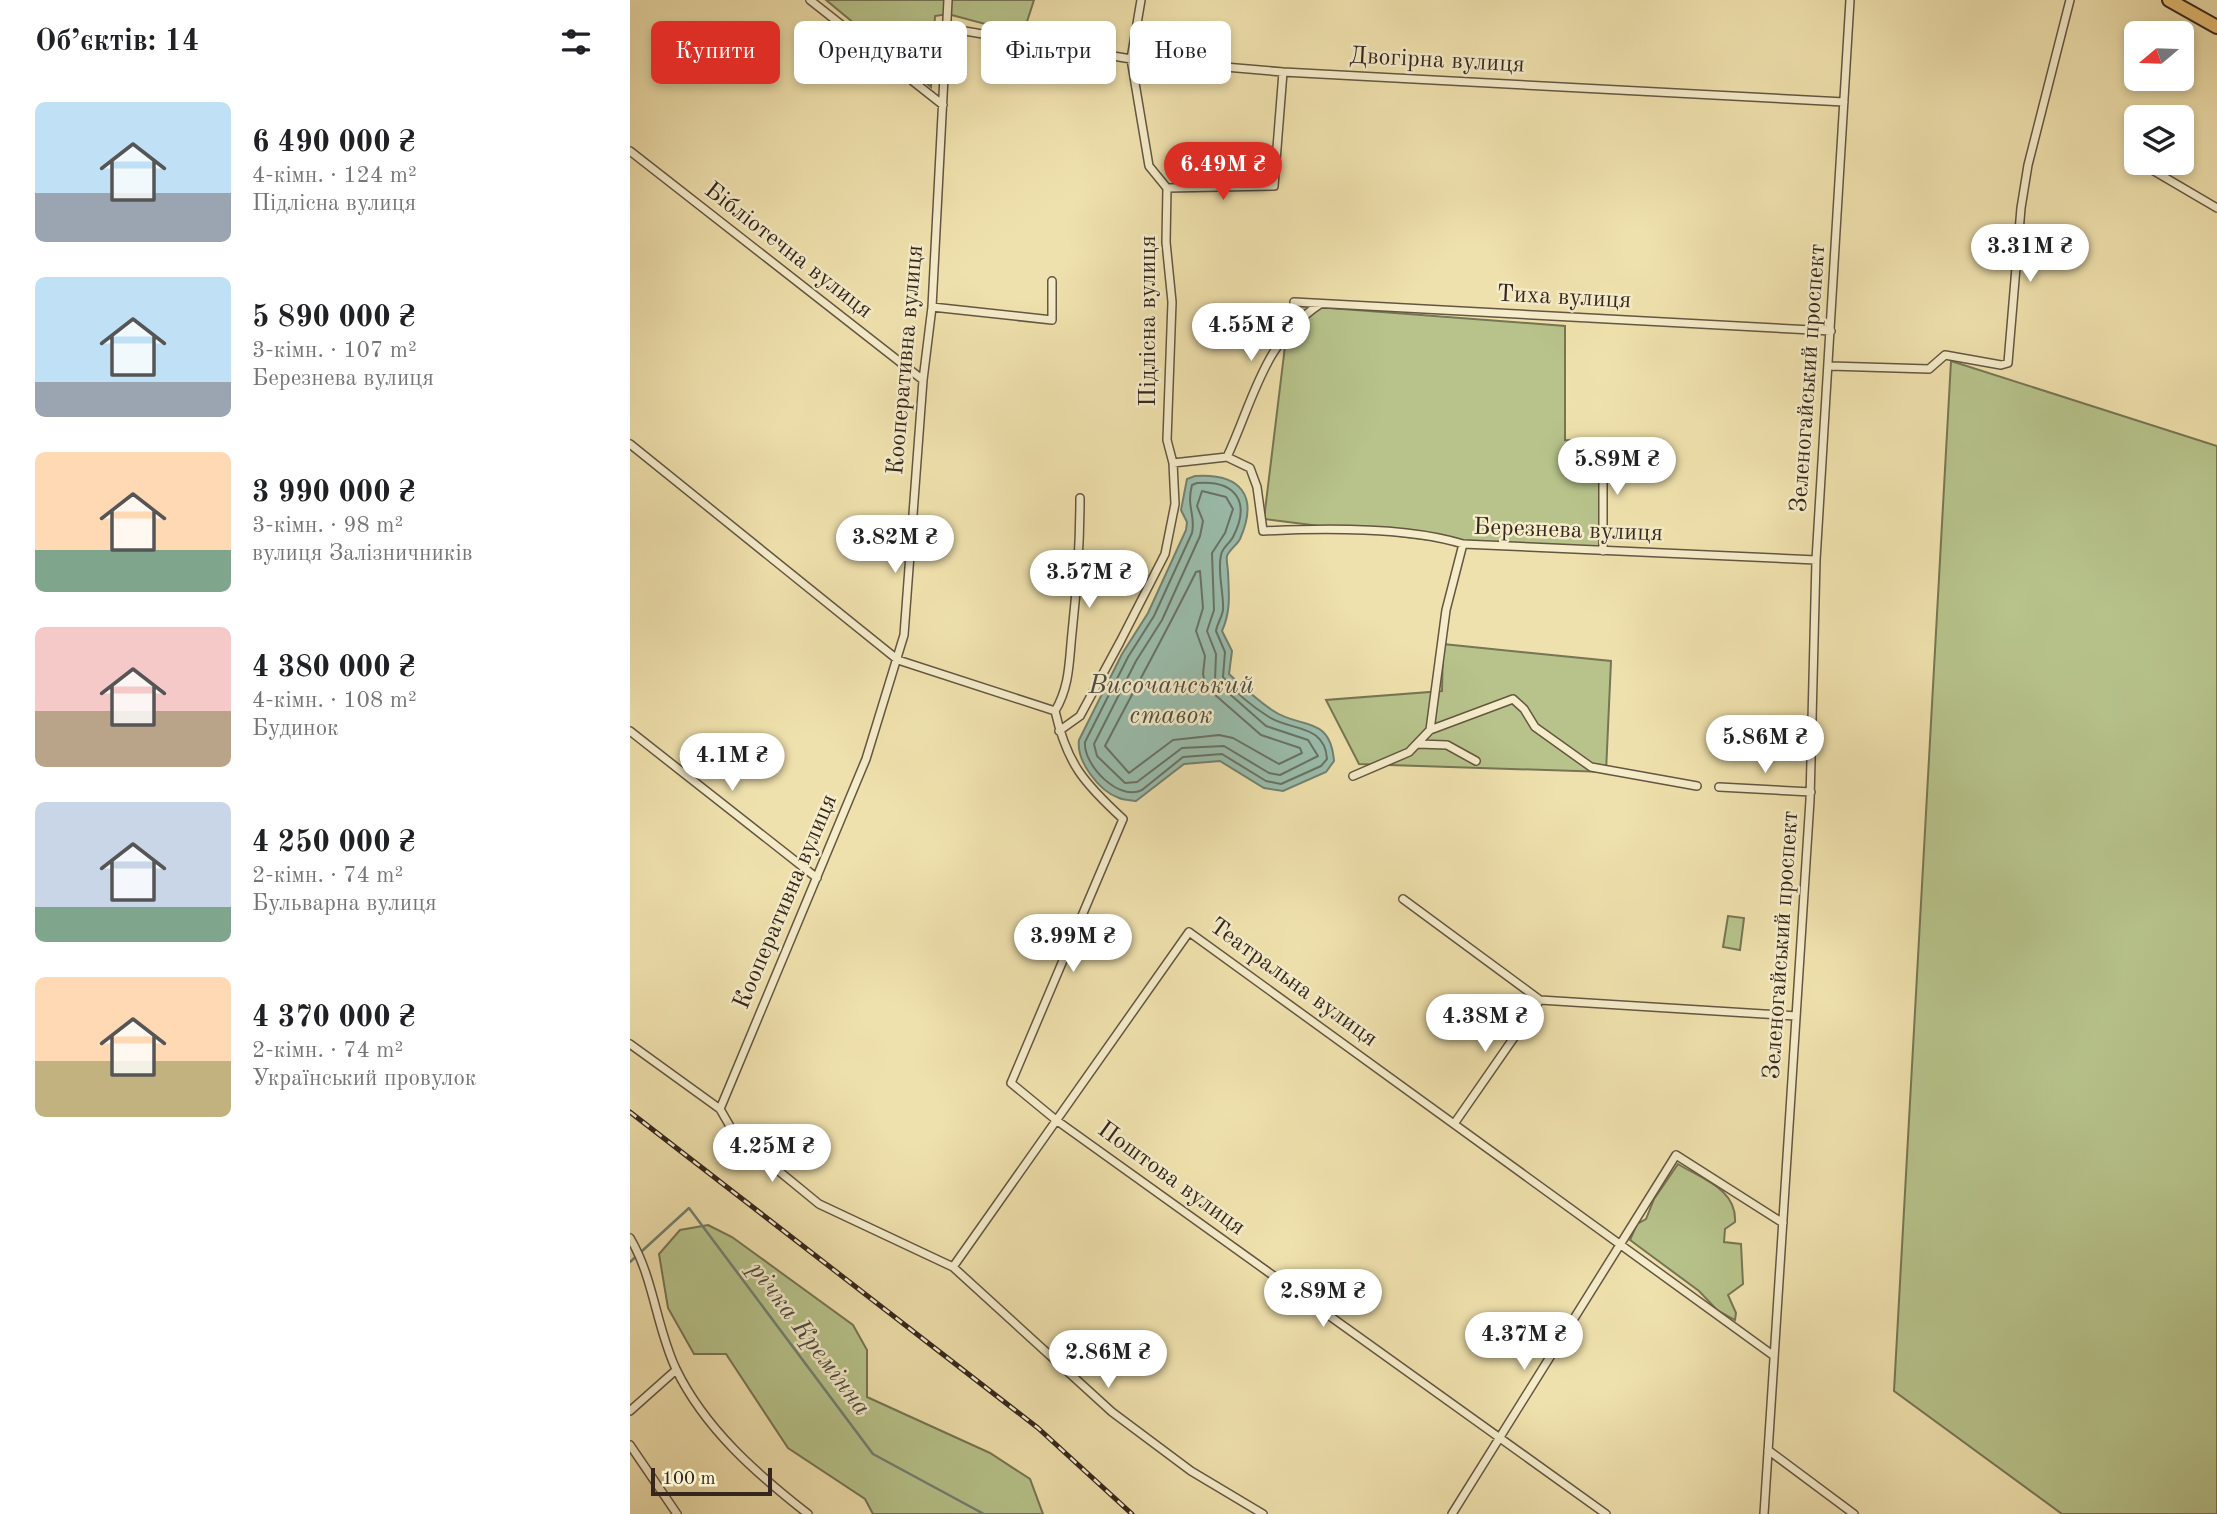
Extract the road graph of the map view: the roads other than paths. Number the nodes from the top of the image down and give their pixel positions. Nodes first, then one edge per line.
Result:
1 (810, 0) edge
2 (948, 0) edge
3 (1141, 0) edge
4 (1850, 0) edge
5 (2070, 0) edge
6 (2169, 0) edge
7 (947, 21) edge
8 (1137, 21) edge
9 (2217, 27) edge
10 (967, 31) edge
11 (1130, 59) edge
12 (1231, 68) edge
13 (1283, 72) junction
14 (944, 84) edge
15 (1135, 84) edge
16 (1844, 102) junction
17 (943, 105) junction
18 (630, 151) edge
19 (2160, 175) edge
20 (1167, 188) junction
21 (2217, 208) edge
22 (1052, 281) dead end
23 (1294, 302) dead end
24 (1321, 304) junction
25 (932, 307) junction
26 (1831, 331) junction
27 (1830, 366) junction
28 (923, 380) junction
29 (1603, 442) dead end
30 (630, 444) edge
31 (1227, 457) junction
32 (1173, 463) junction
33 (1080, 498) dead end
34 (1462, 544) junction
35 (1603, 551) junction
36 (1816, 560) junction
37 (898, 660) junction
38 (1055, 711) junction
39 (1430, 730) junction
40 (630, 731) edge
41 (1059, 731) junction
42 (1418, 744) junction
43 (1476, 761) dead end
44 (1353, 776) dead end
45 (1697, 786) dead end
46 (1719, 787) dead end
47 (1811, 792) junction
48 (817, 878) junction
49 (1403, 900) dead end
50 (1540, 1000) junction
51 (1796, 1016) junction
52 (630, 1044) edge
53 (720, 1109) junction
54 (1056, 1120) junction
55 (1454, 1124) junction
56 (1783, 1223) junction
57 (630, 1238) edge
58 (1621, 1245) junction
59 (953, 1267) junction
60 (1774, 1356) junction
61 (676, 1370) junction
62 (630, 1411) edge
63 (1499, 1438) junction
64 (630, 1445) edge
65 (1768, 1450) junction
66 (677, 1514) edge
67 (808, 1514) edge
68 (1263, 1514) edge
69 (1452, 1514) edge
70 (1606, 1514) edge
71 (1764, 1514) edge
72 (1854, 1514) edge

1 - 17 street
2 - 7 street, Кооперативна вулиця
3 - 8 street
4 - 16 street, Зеленогайський проспект
5 - 27 street
6 - 9 highway
10 - 11 street, Двогірна вулиця
12 - 13 street, Двогірна вулиця
13 - 16 street, Двогірна вулиця
13 - 20 street
14 - 17 street, Кооперативна вулиця
15 - 20 street
16 - 26 street, Зеленогайський проспект
17 - 25 street, Кооперативна вулиця
18 - 28 street, Бібліотечна вулиця
19 - 21 street
20 - 32 street, Підлісна вулиця
22 - 25 street
23 - 24 street, Тиха вулиця
24 - 26 street, Тиха вулиця
24 - 31 street
25 - 28 street, Кооперативна вулиця
26 - 27 street, Зеленогайський проспект
27 - 36 street, Зеленогайський проспект
28 - 37 street, Кооперативна вулиця
29 - 35 street
30 - 37 street
31 - 32 street
31 - 34 street
32 - 41 street, Підлісна вулиця
33 - 38 street
34 - 35 street, Березнева вулиця
34 - 39 street, Березнева вулиця
35 - 36 street, Березнева вулиця
36 - 47 street, Зеленогайський проспект
37 - 38 street
37 - 48 street, Кооперативна вулиця
38 - 41 street
39 - 42 street
39 - 45 street
40 - 48 street
41 - 54 street, Поштова вулиця
42 - 43 street
42 - 44 street
46 - 47 street
47 - 51 street, Зеленогайський проспект
48 - 53 street, Кооперативна вулиця
49 - 50 street
50 - 51 street
50 - 55 street
51 - 56 street, Зеленогайський проспект
52 - 53 street
53 - 59 street
54 - 55 street, Театральна вулиця
54 - 59 street, Театральна вулиця
54 - 63 street, Поштова вулиця
55 - 58 street, Театральна вулиця
56 - 58 street
56 - 60 street, Зеленогайський проспект
57 - 61 street
58 - 60 street, Театральна вулиця
58 - 63 street
59 - 68 street
60 - 65 street, Зеленогайський проспект
61 - 62 street
61 - 67 street
63 - 69 street
63 - 70 street, Поштова вулиця
64 - 66 street
65 - 71 street, Зеленогайський проспект
65 - 72 street

